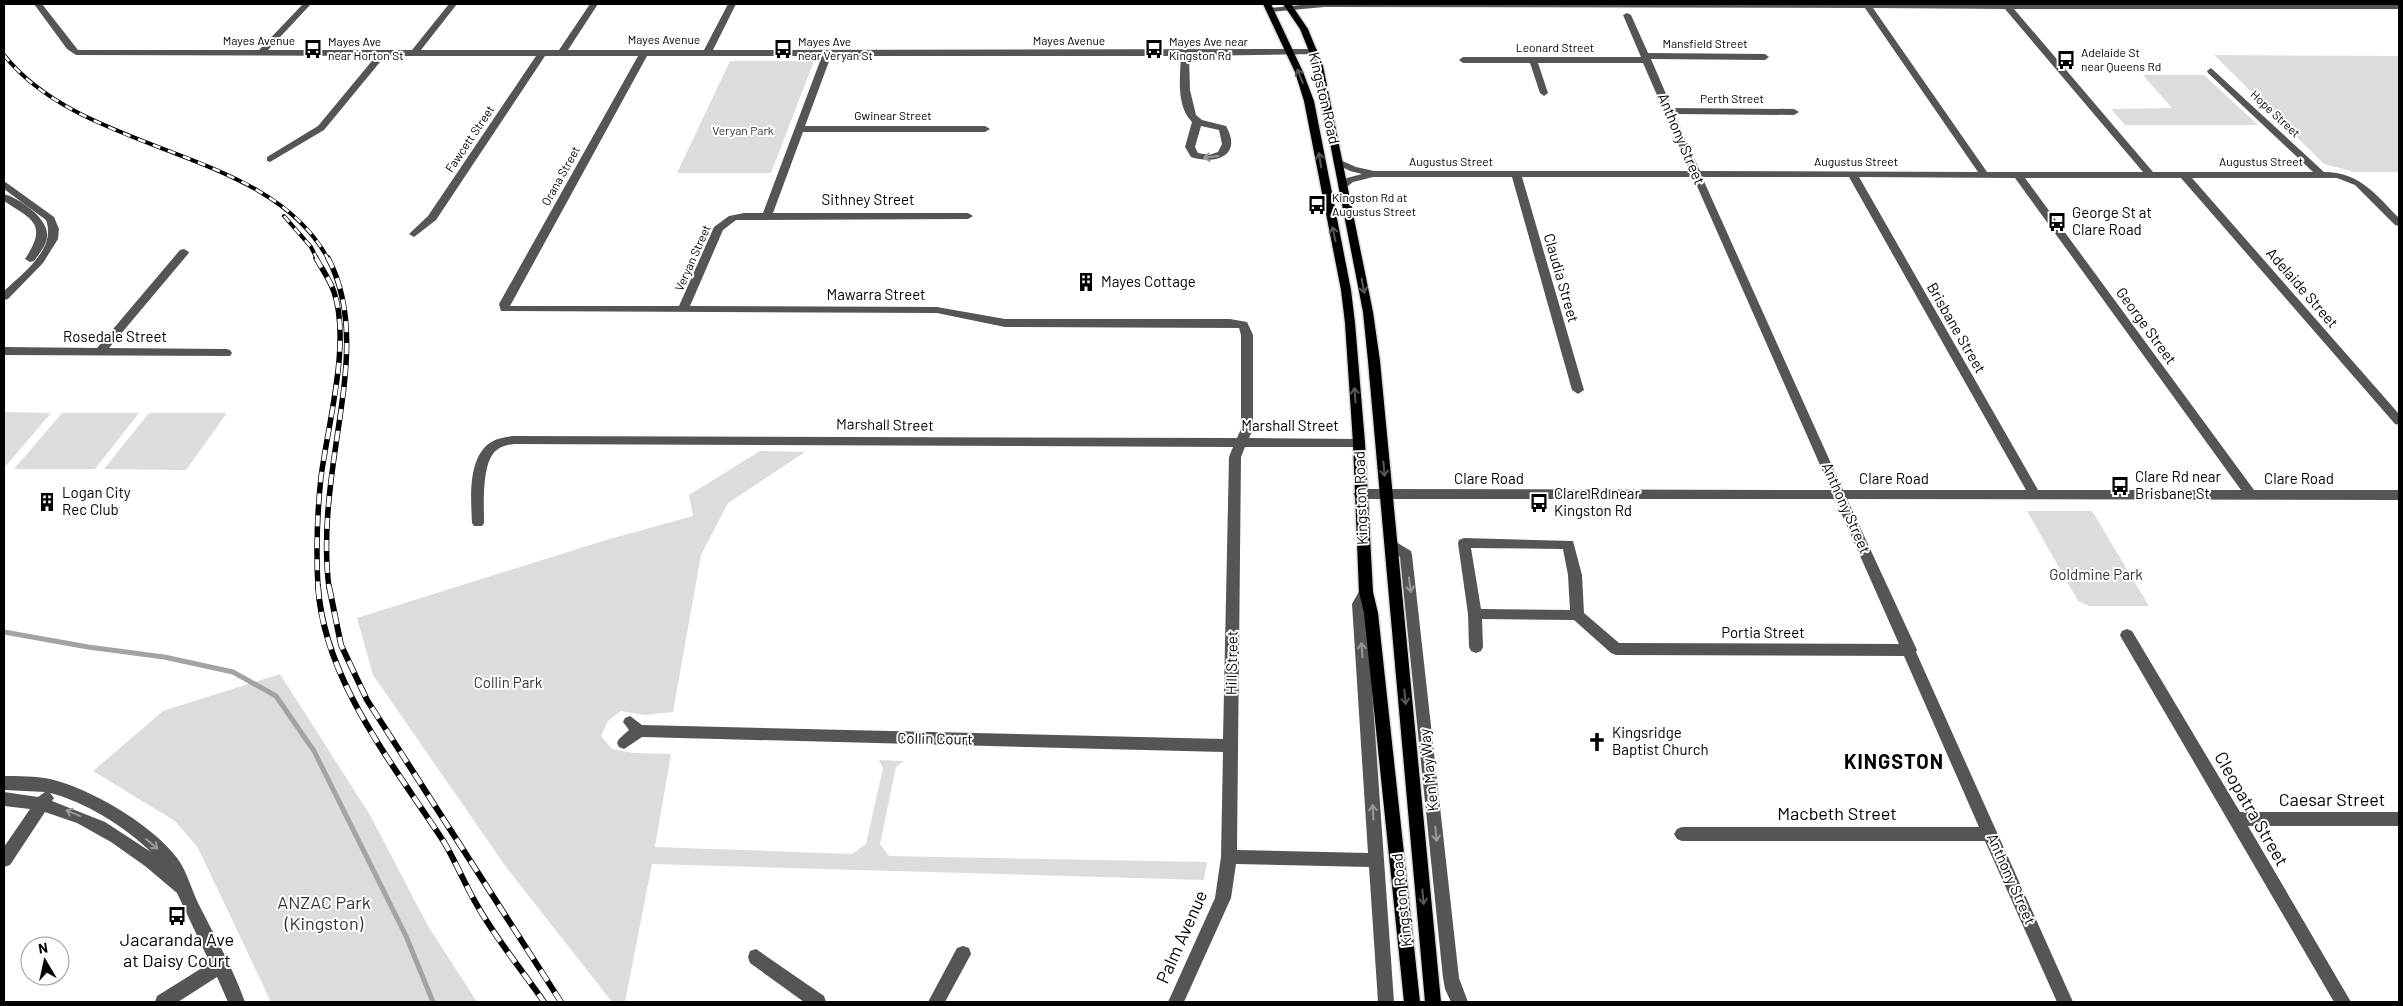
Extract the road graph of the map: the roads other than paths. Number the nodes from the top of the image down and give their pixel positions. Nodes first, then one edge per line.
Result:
1 (38, 4) edge
2 (307, 4) edge
3 (453, 4) edge
4 (594, 4) edge
5 (732, 4) edge
6 (2276, 5) edge
7 (1289, 6) edge
8 (1867, 6) junction
9 (1268, 7) edge
10 (2008, 7) junction
11 (2399, 7) edge
12 (1627, 14) dead end
13 (1314, 51) junction
14 (1290, 52) junction
15 (261, 53) junction
16 (414, 53) junction
17 (542, 53) junction
18 (562, 53) junction
19 (644, 53) junction
20 (707, 53) junction
21 (1186, 53) junction
22 (382, 54) junction
23 (828, 55) junction
24 (1765, 56) dead end
25 (1647, 58) junction
26 (1463, 60) dead end
27 (1532, 60) junction
28 (2211, 71) dead end
29 (1544, 93) dead end
30 (1669, 111) junction
31 (1794, 112) dead end
32 (1197, 122) junction
33 (801, 129) junction
34 (985, 129) dead end
35 (270, 159) dead end
36 (1338, 162) junction
37 (1374, 174) junction
38 (1516, 174) junction
39 (1696, 174) junction
40 (1852, 174) junction
41 (1984, 174) junction
42 (2017, 174) junction
43 (2150, 174) junction
44 (2183, 174) junction
45 (2322, 174) junction
46 (4, 184) edge
47 (1343, 187) junction
48 (4, 197) edge
49 (767, 215) junction
50 (968, 216) dead end
51 (2399, 223) edge
52 (414, 234) dead end
53 (184, 252) dead end
54 (4, 286) edge
55 (4, 297) edge
56 (508, 310) joint
57 (683, 310) junction
58 (1243, 325) joint
59 (4, 352) edge
60 (100, 352) junction
61 (226, 353) dead end
62 (1578, 390) dead end
63 (1378, 408) junction
64 (2399, 421) edge
65 (1241, 443) junction
66 (1359, 443) junction
67 (1359, 494) junction
68 (1386, 494) junction
69 (1840, 495) junction
70 (2035, 495) junction
71 (2251, 495) junction
72 (2399, 495) edge
73 (478, 523) dead end
74 (1391, 544) junction
75 (1366, 592) junction
76 (1475, 614) junction
77 (1577, 615) junction
78 (2127, 635) dead end
79 (1476, 647) dead end
80 (1910, 650) junction
81 (624, 743) dead end
82 (1230, 746) junction
83 (4, 783) edge
84 (56, 788) junction
85 (4, 799) edge
86 (42, 803) junction
87 (2235, 819) junction
88 (2399, 819) edge
89 (1682, 834) dead end
90 (1991, 834) junction
91 (1229, 857) junction
92 (4, 860) edge
93 (1376, 860) junction
94 (183, 888) junction
95 (963, 954) dead end
96 (756, 957) dead end
97 (221, 965) junction
98 (163, 1002) edge
99 (237, 1002) edge
100 (818, 1002) edge
101 (936, 1002) edge
102 (1176, 1002) edge
103 (1386, 1002) edge
104 (1412, 1002) edge
105 (1432, 1002) edge
106 (1460, 1002) edge
107 (2066, 1002) edge
108 (2343, 1002) edge

1 - 15 street, Mayes Avenue
2 - 15 street
3 - 16 street
4 - 18 street
5 - 20 street
6 - 10 street
6 - 11 street
7 - 8 street
7 - 9 street
7 - 13 main road, Kingston Road
8 - 10 street
8 - 41 street
9 - 14 main road, Kingston Road
10 - 43 street
12 - 25 street, Anthony Street
13 - 14 street, Mayes Avenue
13 - 36 main road, Kingston Road
14 - 21 street, Mayes Avenue
66 -> 14 main road, Kingston Road
15 - 22 street, Mayes Avenue
16 - 17 street, Mayes Avenue
16 - 22 street, Mayes Avenue
17 - 18 street, Mayes Avenue
17 - 52 street, Fawcett Street
18 - 19 street, Mayes Avenue
19 - 20 street, Mayes Avenue
19 - 56 street, Orana Street
20 - 23 street, Mayes Avenue
21 - 23 street, Mayes Avenue
21 - 32 street
22 - 35 street
23 - 33 street
24 - 25 street, Mansfield Street
25 - 27 street, Leonard Street
25 - 30 street, Anthony Street
26 - 27 street, Leonard Street
27 - 29 street
28 - 45 street, Hope Street
30 - 31 street, Perth Street
30 - 39 street, Anthony Street
32 -> 32 street
33 - 34 street, Gwinear Street
33 - 49 street
36 - 37 street
36 - 47 main road, Kingston Road
37 - 38 street, Augustus Street
37 - 47 street
38 - 39 street, Augustus Street
38 - 62 street, Claudia Street
39 - 40 street, Augustus Street
39 - 69 street, Anthony Street
40 - 41 street, Augustus Street
40 - 70 street, Brisbane Street
41 - 42 street, Augustus Street
42 - 43 street, Augustus Street
42 - 71 street, George Street
43 - 44 street, Augustus Street
44 - 45 street, Augustus Street
44 - 64 street, Adelaide Street
45 - 51 street, Augustus Street
46 - 55 street
47 -> 63 main road, Kingston Road
48 - 54 street
49 - 50 street, Sithney Street
49 - 57 street, Veryan Street
53 - 60 street
56 - 57 street, Mawarra Street
57 - 58 street, Mawarra Street
58 - 65 street, Hill Street
59 - 60 street, Rosedale Street
60 - 61 street, Rosedale Street
63 - 66 main road
63 -> 68 main road, Kingston Road
65 - 66 street, Marshall Street
65 - 73 street, Marshall Street
65 - 82 street, Hill Street
66 - 67 main road, Kingston Road
67 - 68 street, Clare Road
67 - 75 main road, Kingston Road
68 - 69 street, Clare Road
68 - 74 main road, Kingston Road
69 - 70 street, Clare Road
69 - 80 street, Anthony Street
70 - 71 street, Clare Road
71 - 72 street, Clare Road
74 -> 105 main road, Kingston Road
74 -> 106 street, Ken May Way
93 -> 75 street, Kingston Road
75 - 104 main road, Kingston Road
76 - 77 street
76 - 77 street
76 - 79 street
77 - 80 street, Portia Street
78 - 87 street, Cleopatra Street
80 - 90 street, Anthony Street
81 - 82 street, Collin Court
82 - 91 street, Hill Street
83 - 84 street
84 - 86 street
84 -> 94 street
85 - 86 street
86 - 92 street
94 -> 86 street
87 - 88 street, Caesar Street
87 - 108 street, Cleopatra Street
89 - 90 street, Macbeth Street
90 - 107 street, Anthony Street
91 - 93 street
91 - 102 street, Palm Avenue
93 - 103 street, Kingston Road
94 - 97 street
95 - 101 street
96 - 100 street
97 - 98 street
97 - 99 street

